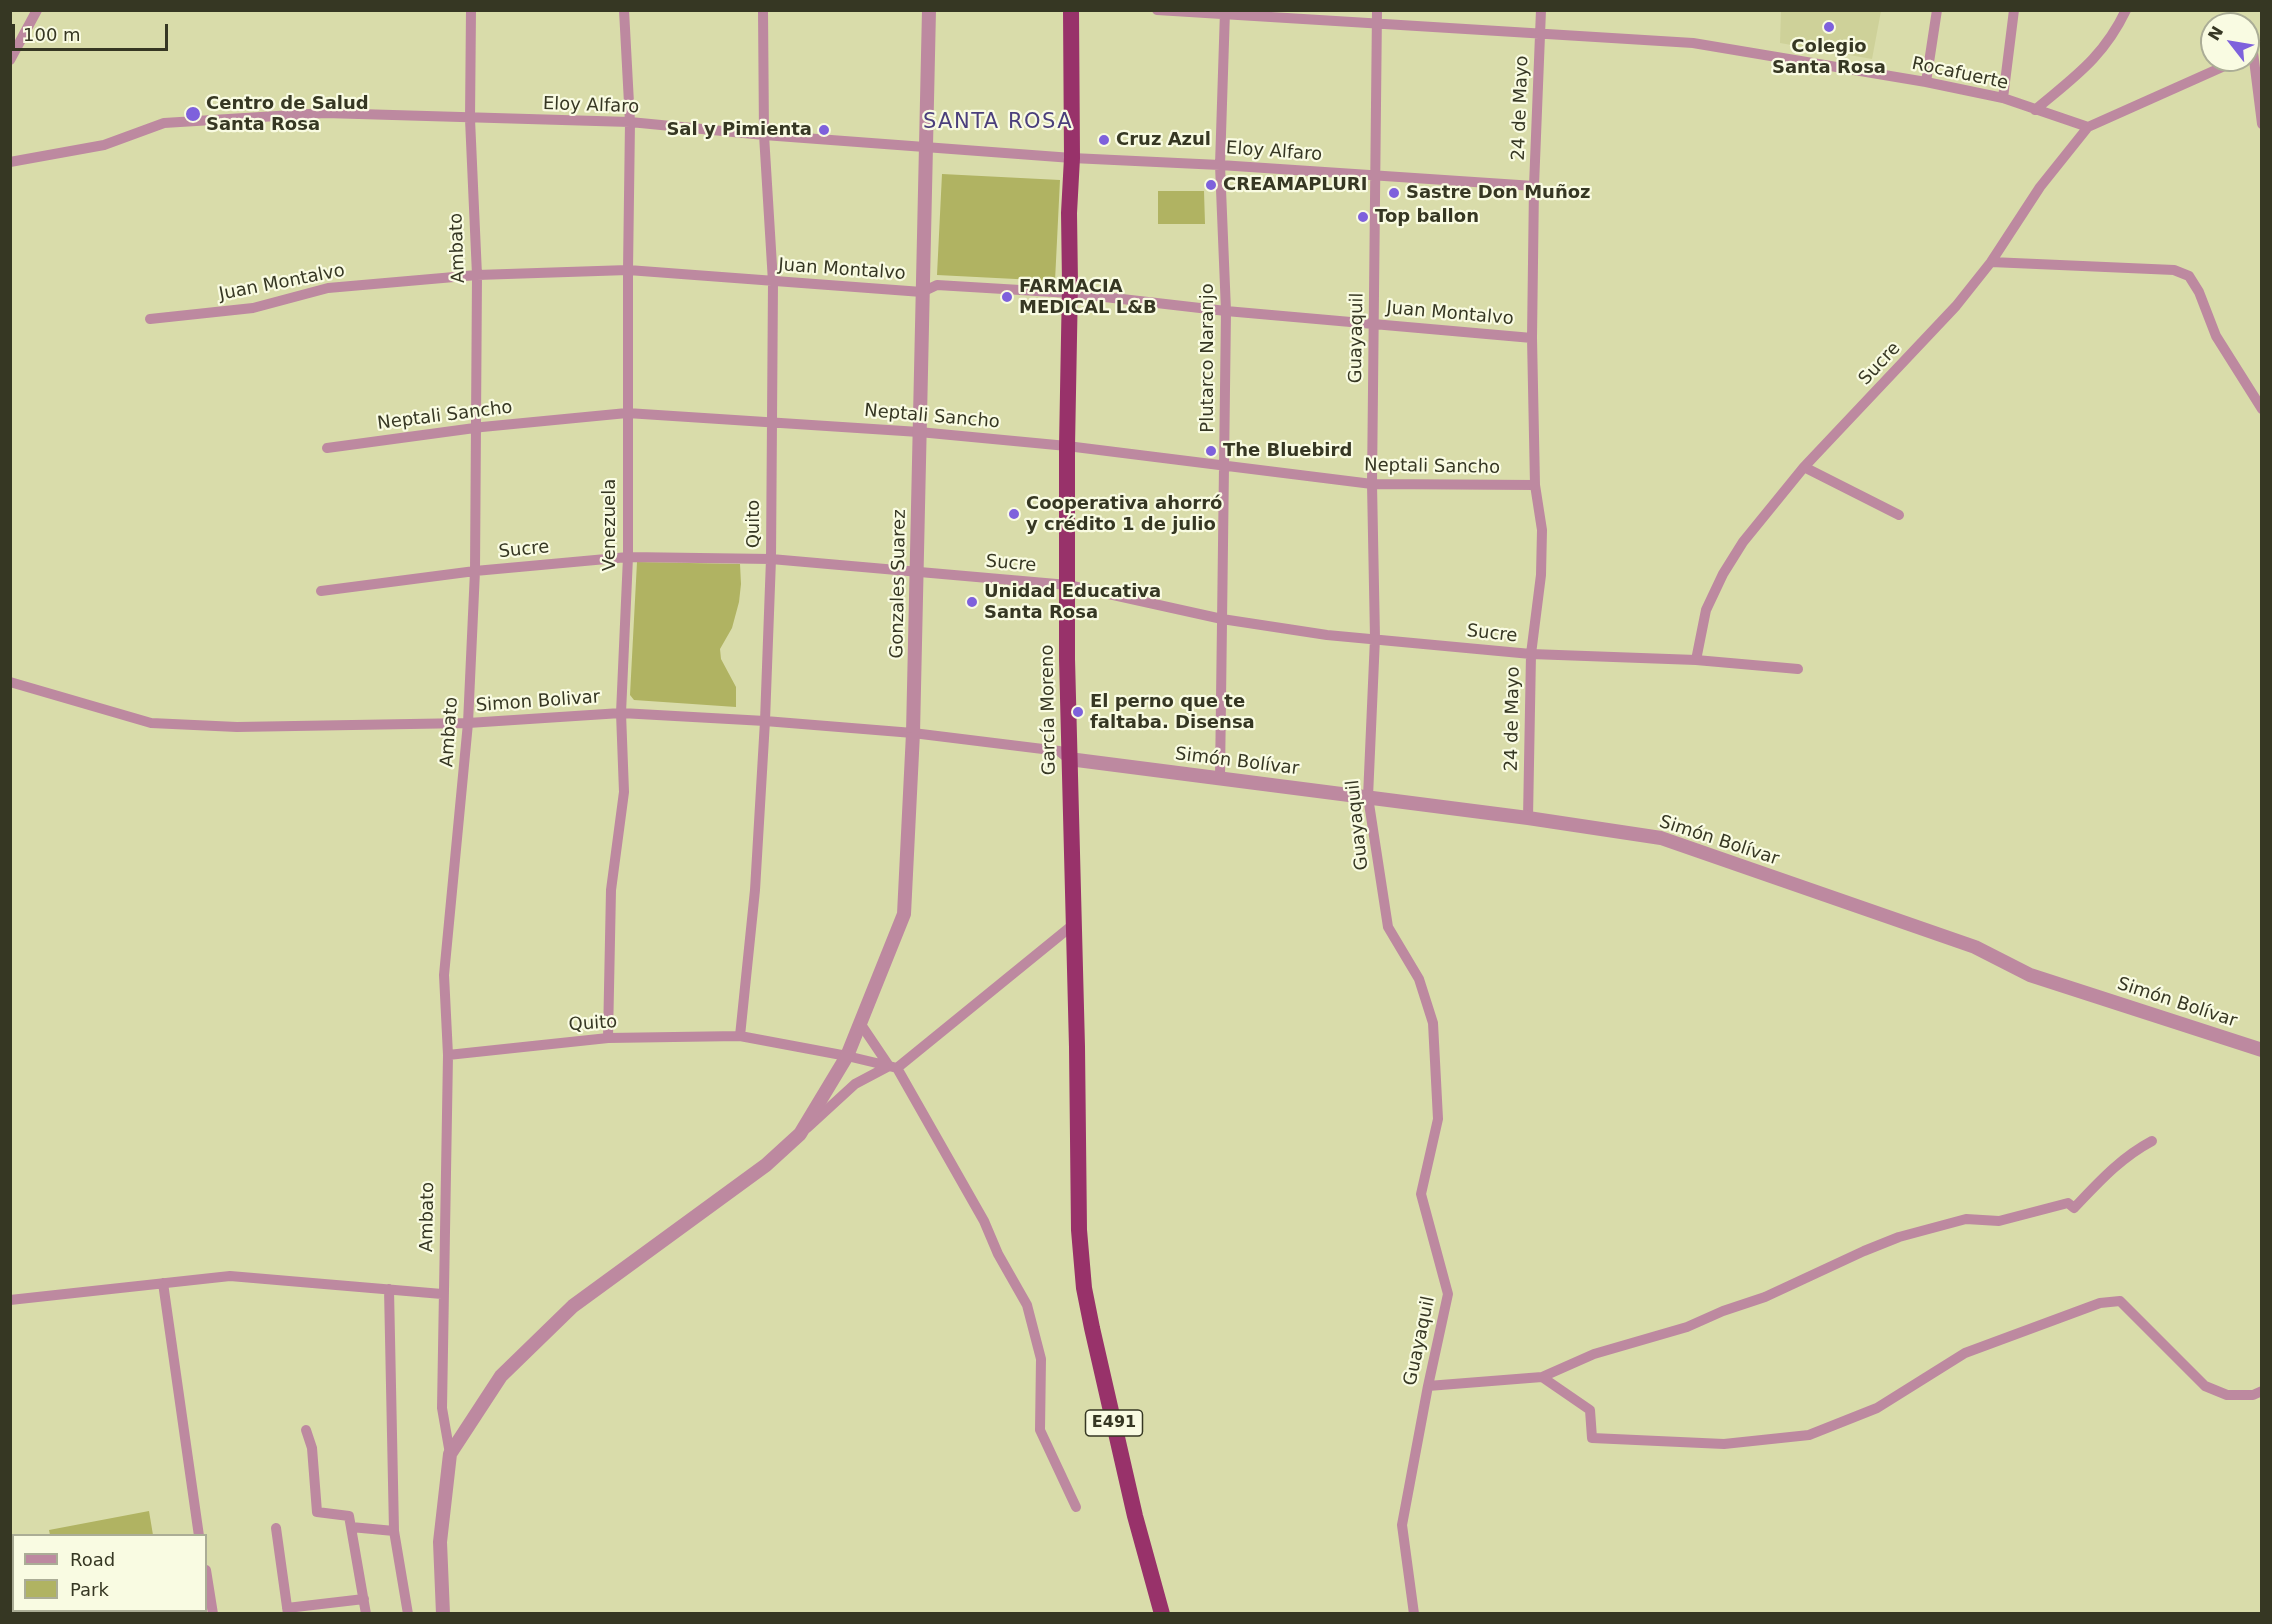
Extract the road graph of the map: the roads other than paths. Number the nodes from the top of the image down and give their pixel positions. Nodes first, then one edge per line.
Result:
1 (37, 10) edge
2 (471, 10) edge
3 (624, 10) edge
4 (763, 10) edge
5 (930, 10) edge
6 (1071, 10) edge
7 (1157, 10) edge
8 (1377, 10) edge
9 (1541, 10) edge
10 (1937, 10) edge
11 (2014, 10) edge
12 (2126, 10) edge
13 (1225, 13) edge
14 (1377, 25) junction
15 (1540, 33) junction
16 (10, 60) edge
17 (2211, 72) edge
18 (2256, 72) edge
19 (1926, 82) junction
20 (2002, 98) junction
21 (2035, 110) junction
22 (470, 119) junction
23 (630, 122) junction
24 (2262, 124) edge
25 (2088, 127) junction
26 (764, 135) junction
27 (925, 146) junction
28 (1072, 158) junction
29 (10, 162) edge
30 (1220, 165) junction
31 (1375, 176) junction
32 (1534, 186) junction
33 (1991, 262) junction
34 (628, 270) junction
35 (477, 275) junction
36 (772, 282) junction
37 (922, 292) junction
38 (1070, 293) junction
39 (1226, 311) junction
40 (150, 319) dead end
41 (1374, 324) junction
42 (1532, 338) junction
43 (2262, 409) edge
44 (627, 413) junction
45 (771, 421) junction
46 (477, 428) junction
47 (920, 432) junction
48 (1067, 446) junction
49 (327, 448) dead end
50 (1224, 464) junction
51 (1804, 468) junction
52 (1372, 484) junction
53 (1535, 485) junction
54 (1899, 515) dead end
55 (628, 557) junction
56 (771, 559) junction
57 (475, 572) junction
58 (917, 572) junction
59 (1068, 585) junction
60 (321, 591) dead end
61 (1222, 619) junction
62 (1375, 638) junction
63 (1531, 654) junction
64 (1696, 660) junction
65 (1798, 669) dead end
66 (10, 682) edge
67 (621, 713) junction
68 (765, 721) junction
69 (468, 723) junction
70 (913, 733) junction
71 (1069, 759) junction
72 (1220, 778) junction
73 (1368, 797) junction
74 (1528, 818) junction
75 (1074, 924) junction
76 (860, 1023) junction
77 (740, 1036) junction
78 (608, 1038) junction
79 (2262, 1050) edge
80 (448, 1055) junction
81 (847, 1056) junction
82 (893, 1067) junction
83 (800, 1134) junction
84 (2152, 1141) dead end
85 (163, 1283) junction
86 (389, 1289) junction
87 (442, 1294) junction
88 (10, 1300) edge
89 (1542, 1377) junction
90 (1428, 1386) junction
91 (2262, 1391) edge
92 (306, 1430) dead end
93 (450, 1454) junction
94 (1076, 1507) dead end
95 (351, 1527) junction
96 (276, 1528) dead end
97 (394, 1531) junction
98 (199, 1534) edge
99 (207, 1576) edge
100 (364, 1599) junction
101 (287, 1611) edge
102 (213, 1614) edge
103 (366, 1614) edge
104 (408, 1614) edge
105 (443, 1614) edge
106 (1162, 1614) edge
107 (1414, 1614) edge

1 - 16 street
2 - 22 street, Ambato
3 - 23 street, Venezuela
4 - 26 street, Quito
5 - 27 street, Gonzales Suarez
6 - 28 highway, García Moreno / E491
7 - 13 street, Rocafuerte
8 - 14 street, Guayaquil
9 - 15 street, 24 de Mayo
10 - 19 street
11 - 20 street
12 - 21 street
13 - 14 street, Rocafuerte
13 - 30 street, Plutarco Naranjo
14 - 15 street, Rocafuerte
14 - 31 street, Guayaquil
15 - 19 street, Rocafuerte
15 - 32 street, 24 de Mayo
17 - 25 street
18 - 24 street
19 - 20 street, Rocafuerte
20 - 21 street, Rocafuerte
21 - 25 street, Rocafuerte
22 - 23 street, Eloy Alfaro
22 - 29 street, Eloy Alfaro
22 - 35 street, Ambato
23 - 26 street, Eloy Alfaro
23 - 34 street, Venezuela
25 - 33 street, Sucre
26 - 27 street, Eloy Alfaro
26 - 36 street, Quito
27 - 28 street, Eloy Alfaro
27 - 37 street, Gonzales Suarez
28 - 30 street, Eloy Alfaro
28 - 38 highway, García Moreno / E491
30 - 31 street, Eloy Alfaro
30 - 39 street, Plutarco Naranjo
31 - 32 street, Eloy Alfaro
31 - 41 street, Guayaquil
32 - 42 street, 24 de Mayo
33 - 43 street
33 - 51 street, Sucre
34 - 35 street, Juan Montalvo
34 - 36 street, Juan Montalvo
34 - 44 street, Venezuela
35 - 40 street, Juan Montalvo
35 - 46 street, Ambato
36 - 37 street, Juan Montalvo
36 - 45 street, Quito
37 - 38 street, Juan Montalvo
37 - 47 street, Gonzales Suarez
38 - 39 street, Juan Montalvo
38 - 48 highway, García Moreno / E491
39 - 41 street, Juan Montalvo
39 - 50 street, Plutarco Naranjo
41 - 42 street, Juan Montalvo
41 - 52 street, Guayaquil
42 - 53 street, 24 de Mayo
44 - 45 street, Neptali Sancho
44 - 46 street, Neptali Sancho
44 - 55 street, Venezuela
45 - 47 street, Neptali Sancho
45 - 56 street, Quito
46 - 49 street, Neptali Sancho
46 - 57 street, Ambato
47 - 48 street, Neptali Sancho
47 - 58 street, Gonzales Suarez
48 - 50 street, Neptali Sancho
48 - 59 highway, García Moreno / E491
50 - 52 street, Neptali Sancho
50 - 61 street, Plutarco Naranjo
51 - 54 street
51 - 64 street, Sucre
52 - 53 street, Neptali Sancho
52 - 62 street, Guayaquil
53 - 63 street, 24 de Mayo
55 - 56 street, Sucre
55 - 57 street, Sucre
55 - 67 street, Venezuela
56 - 58 street, Sucre
56 - 68 street, Quito
57 - 60 street, Sucre
57 - 69 street, Ambato
58 - 59 street, Sucre
58 - 70 street, Gonzales Suarez
59 - 61 street, Sucre
59 - 71 highway, García Moreno / E491
61 - 62 street, Sucre
61 - 72 street, Plutarco Naranjo
62 - 63 street, Sucre
62 - 73 street, Guayaquil
63 - 64 street, Sucre
63 - 74 street, 24 de Mayo
64 - 65 street, Sucre
66 - 69 street, Simon Bolivar
67 - 68 street, Simon Bolivar
67 - 69 street, Simon Bolivar
67 - 78 street, Venezuela
68 - 70 street, Simon Bolivar
68 - 77 street, Quito
69 - 80 street, Ambato
70 - 71 street, Simon Bolivar
70 - 76 street, Gonzales Suarez
71 - 72 street, Simón Bolívar
71 - 75 highway, García Moreno / E491
72 - 73 street, Simón Bolívar
73 - 74 street, Simón Bolívar
73 - 90 street, Guayaquil
74 - 79 street, Simón Bolívar
75 - 82 street
75 - 106 highway, García Moreno / E491
76 - 81 street, Gonzales Suarez
76 - 82 street
77 - 78 street, Quito
77 - 81 street, Quito
78 - 80 street, Quito
80 - 87 street, Ambato
81 - 82 street, Quito
81 - 83 street, Gonzales Suarez
82 - 83 street
82 - 94 street
83 - 93 street, Gonzales Suarez
84 - 89 street
85 - 86 street
85 - 88 street
85 - 98 street
86 - 87 street
86 - 97 street
87 - 93 street, Ambato
89 - 90 street
89 - 91 street
90 - 107 street, Guayaquil
92 - 95 street
93 - 105 street
95 - 97 street
95 - 100 street
96 - 101 street
97 - 104 street
99 - 102 street
100 - 101 street
100 - 103 street

